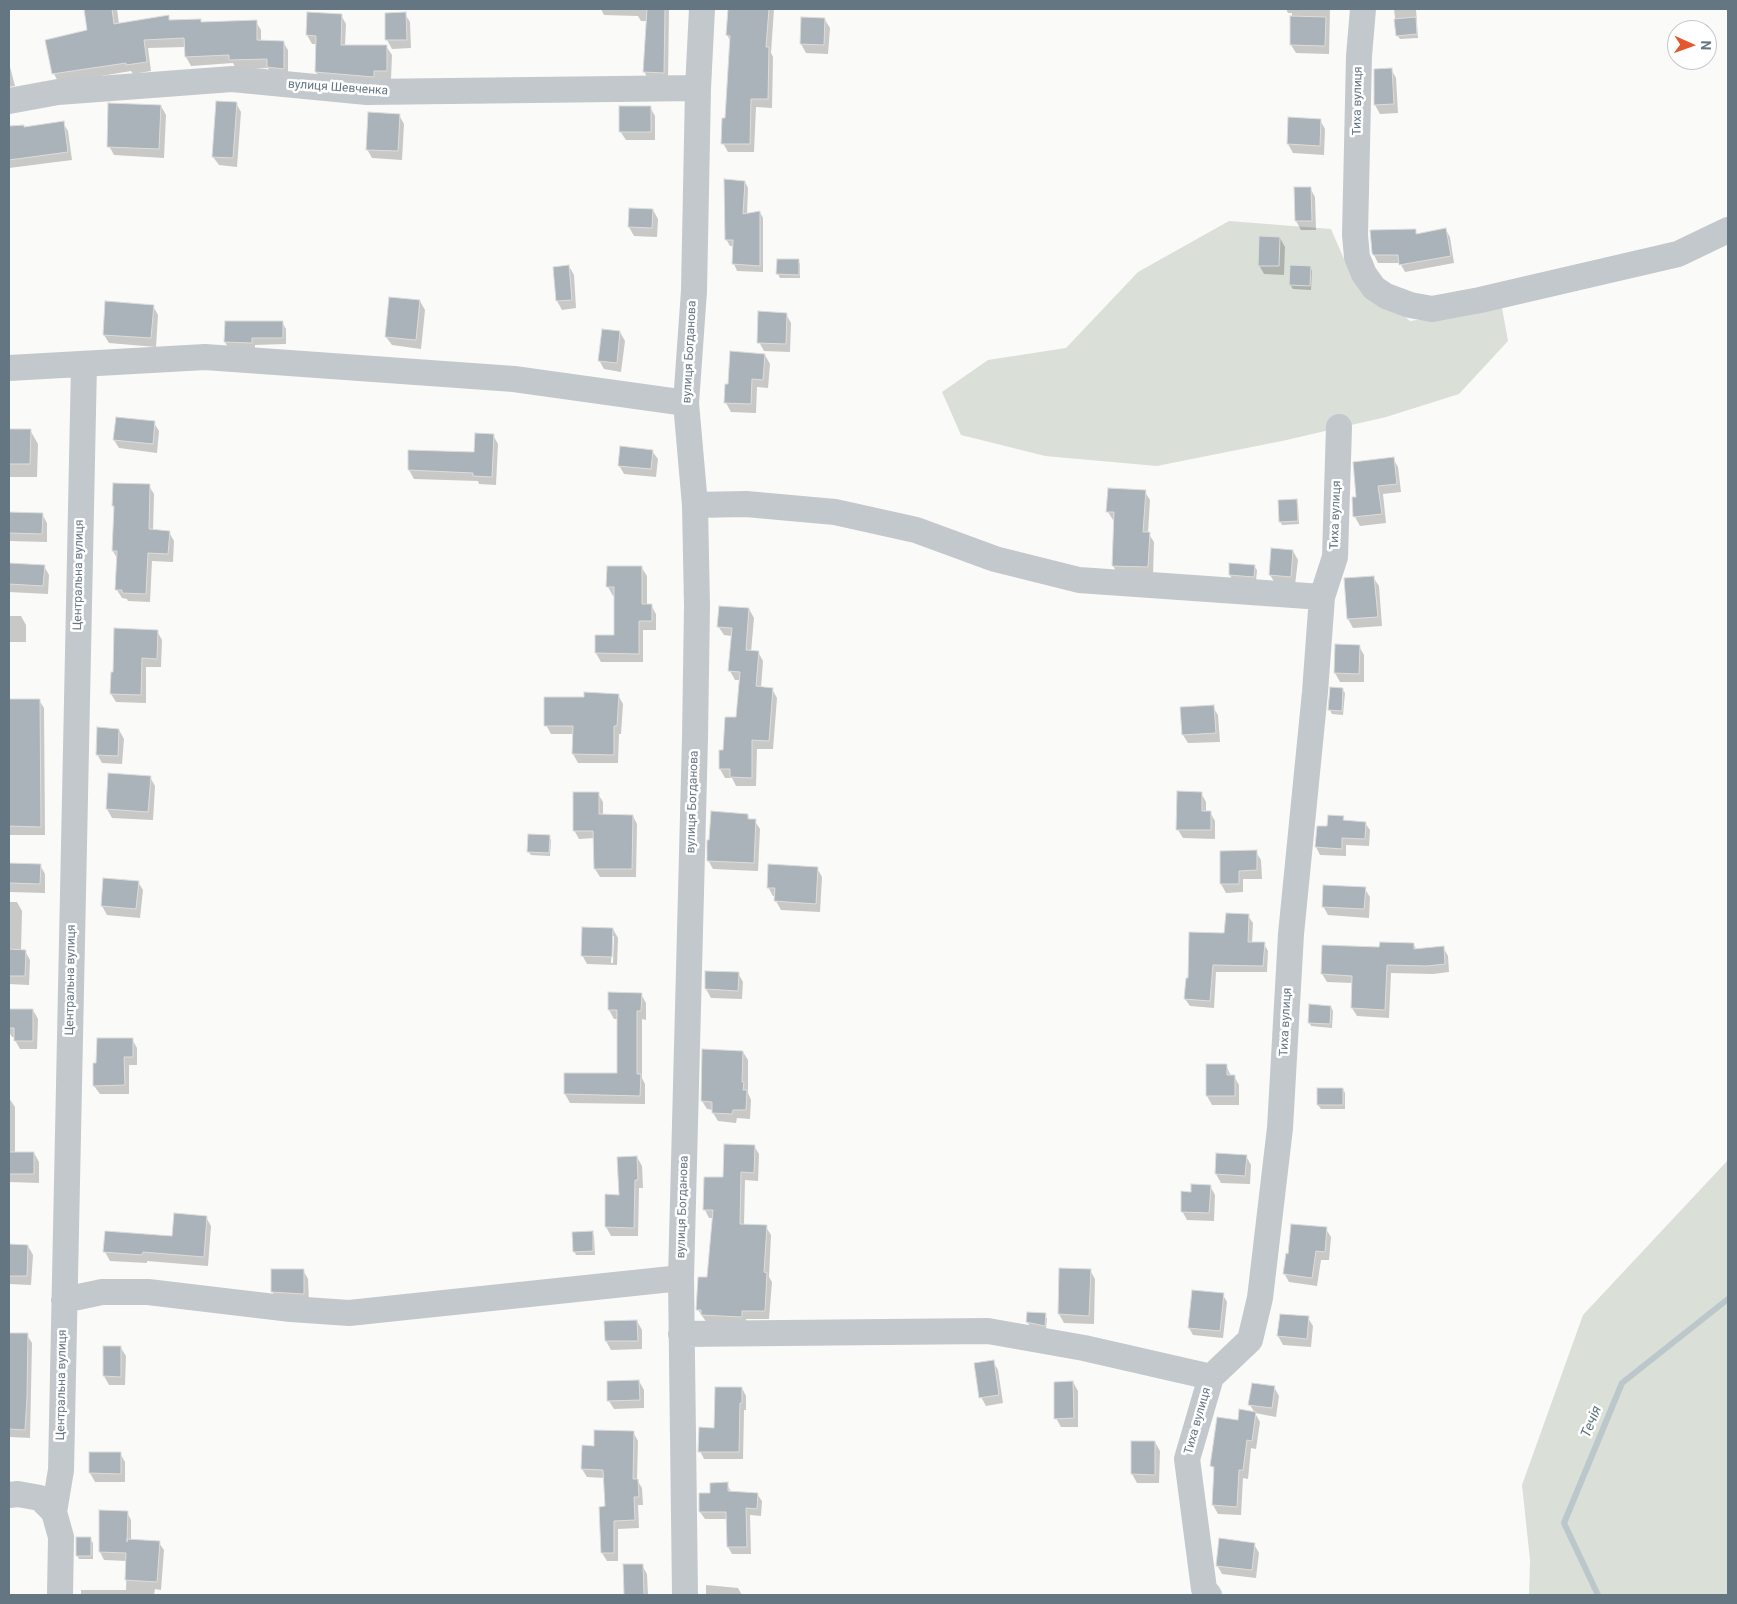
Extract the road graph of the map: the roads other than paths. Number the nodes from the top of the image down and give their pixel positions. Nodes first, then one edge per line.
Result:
1 (702, 9) edge
2 (1363, 9) edge
3 (698, 88) junction
4 (9, 101) edge
5 (1728, 230) edge
6 (84, 364) junction
7 (9, 368) edge
8 (686, 404) junction
9 (1339, 426) dead end
10 (696, 505) junction
11 (1322, 597) junction
12 (681, 1278) junction
13 (64, 1300) junction
14 (680, 1334) junction
15 (1211, 1377) junction
16 (9, 1495) edge
17 (54, 1512) junction
18 (60, 1595) edge
19 (685, 1595) edge
20 (1209, 1595) edge

1 - 3 street, вулиця Богданова
2 - 5 street, Тиха вулиця
3 - 4 street, вулиця Шевченка
3 - 8 street, вулиця Богданова
6 - 7 street
6 - 8 street
6 - 13 street, Центральна вулиця
8 - 10 street, вулиця Богданова
9 - 11 street, Тиха вулиця
10 - 11 street
10 - 12 street, вулиця Богданова
11 - 15 street, Тиха вулиця
12 - 13 street
12 - 14 street, вулиця Богданова
13 - 17 street, Центральна вулиця
14 - 15 street
14 - 19 street, вулиця Богданова
15 - 20 street, Тиха вулиця
16 - 17 street
17 - 18 street, Центральна вулиця

